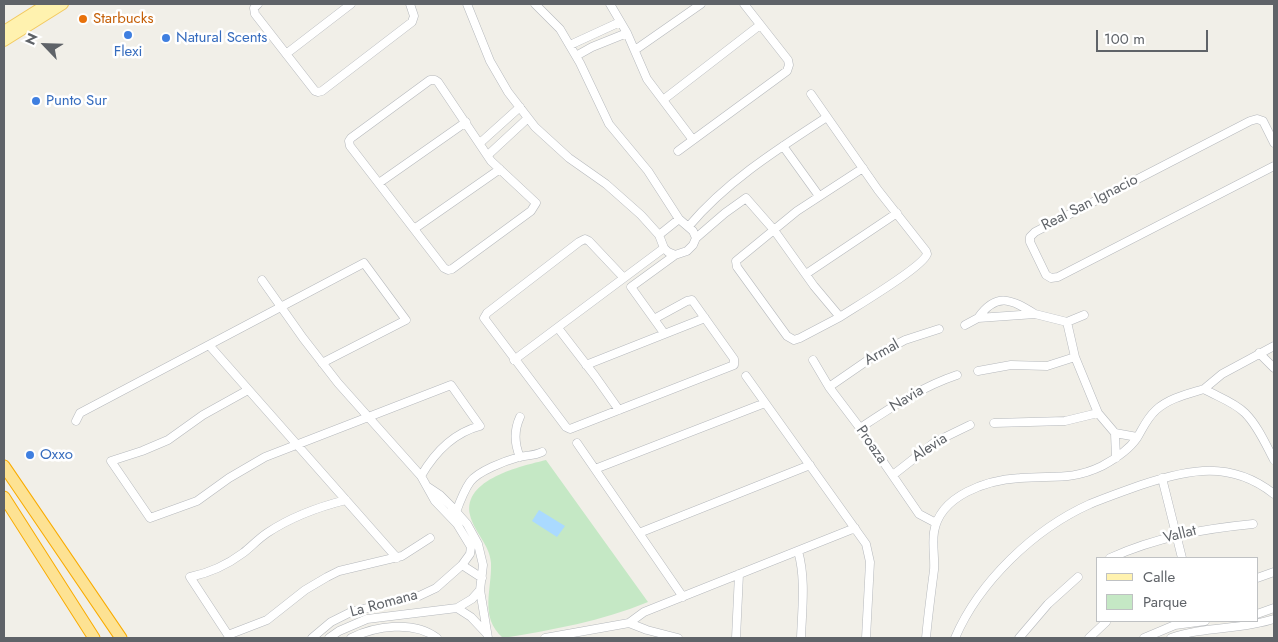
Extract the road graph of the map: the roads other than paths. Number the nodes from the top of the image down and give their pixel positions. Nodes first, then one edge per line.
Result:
1 (48, 4) edge
2 (63, 4) edge
3 (258, 4) edge
4 (351, 4) edge
5 (410, 4) edge
6 (467, 4) edge
7 (535, 4) edge
8 (610, 4) edge
9 (701, 4) edge
10 (744, 4) edge
11 (620, 22) junction
12 (760, 26) junction
13 (4, 31) edge
14 (627, 33) junction
15 (4, 41) edge
16 (570, 45) junction
17 (634, 50) junction
18 (286, 54) junction
19 (576, 56) junction
20 (811, 94) dead end
21 (663, 100) junction
22 (520, 107) junction
23 (828, 117) junction
24 (528, 118) junction
25 (466, 122) junction
26 (693, 140) junction
27 (480, 142) junction
28 (1274, 143) edge
29 (783, 146) junction
30 (678, 151) dead end
31 (488, 155) junction
32 (1274, 166) edge
33 (863, 168) junction
34 (500, 169) junction
35 (379, 183) junction
36 (820, 196) junction
37 (897, 214) junction
38 (679, 219) junction
39 (689, 226) junction
40 (414, 229) junction
41 (774, 230) junction
42 (659, 236) junction
43 (696, 238) junction
44 (664, 248) junction
45 (675, 255) junction
46 (806, 274) junction
47 (623, 277) junction
48 (262, 280) dead end
49 (281, 307) junction
50 (1035, 314) junction
51 (1084, 315) dead end
52 (840, 317) junction
53 (705, 318) junction
54 (978, 318) junction
55 (654, 319) junction
56 (1067, 322) junction
57 (964, 325) dead end
58 (558, 328) junction
59 (939, 329) dead end
60 (664, 333) junction
61 (209, 345) junction
62 (1274, 346) edge
63 (1259, 353) junction
64 (1075, 356) junction
65 (514, 360) junction
66 (813, 360) dead end
67 (322, 363) junction
68 (586, 365) junction
69 (1274, 368) edge
70 (978, 371) dead end
71 (957, 375) dead end
72 (746, 376) dead end
73 (829, 387) junction
74 (1204, 389) junction
75 (248, 390) junction
76 (765, 403) junction
77 (619, 410) junction
78 (1098, 413) junction
79 (368, 417) junction
80 (520, 417) dead end
81 (76, 420) dead end
82 (994, 422) dead end
83 (970, 425) dead end
84 (860, 428) junction
85 (1115, 433) junction
86 (1137, 437) junction
87 (577, 443) dead end
88 (297, 444) junction
89 (542, 452) dead end
90 (102, 457) dead end
91 (520, 457) junction
92 (1116, 458) junction
93 (1274, 460) edge
94 (111, 461) junction
95 (810, 465) junction
96 (4, 466) edge
97 (595, 469) junction
98 (893, 475) junction
99 (421, 476) junction
100 (1162, 478) junction
101 (428, 487) junction
102 (1274, 494) edge
103 (4, 497) edge
104 (346, 500) junction
105 (8, 507) edge
106 (456, 511) junction
107 (453, 519) junction
108 (936, 523) junction
109 (1253, 524) dead end
110 (855, 528) junction
111 (639, 533) junction
112 (1177, 535) junction
113 (430, 538) dead end
114 (474, 545) junction
115 (798, 551) junction
116 (1112, 557) edge
117 (1182, 557) edge
118 (397, 558) junction
119 (462, 565) junction
120 (1274, 572) edge
121 (739, 574) junction
122 (1078, 577) dead end
123 (482, 578) junction
124 (1258, 578) edge
125 (480, 590) junction
126 (419, 596) junction
127 (683, 596) junction
128 (457, 608) junction
129 (1274, 608) edge
130 (423, 612) junction
131 (1258, 614) edge
132 (1274, 618) edge
133 (1106, 622) dead end
134 (1195, 622) edge
135 (628, 623) junction
136 (488, 637) edge
137 (94, 638) edge
138 (120, 638) edge
139 (312, 638) edge
140 (329, 638) edge
141 (351, 638) edge
142 (437, 638) edge
143 (545, 638) edge
144 (678, 638) edge
145 (736, 638) edge
146 (801, 638) edge
147 (866, 638) edge
148 (926, 638) edge
149 (955, 638) edge
150 (1019, 638) edge
151 (1090, 638) edge
152 (1144, 638) edge
153 (1171, 638) edge

1 - 13 main road
2 - 15 main road
3 - 18 street
4 - 18 street
5 - 18 street
6 - 22 street
7 - 16 street
8 - 11 street
9 - 17 street
10 - 12 street
11 - 14 street
11 - 16 street
12 - 21 street
12 - 26 street
14 - 17 street
14 - 19 street
16 - 19 street
17 - 21 street
19 - 38 street
20 - 23 street
21 - 26 street
22 - 24 street
22 - 27 street
23 - 29 street
23 - 33 street
24 - 31 street
24 - 42 street
25 - 27 street
25 - 35 street
25 - 35 street
26 - 30 street
27 - 31 street
28 - 32 street, Real San Ignacio
29 - 36 street
29 - 39 street
31 - 34 street
33 - 36 street
33 - 37 street
34 - 40 street
34 - 40 street
35 - 40 street
36 - 41 street
37 - 46 street
37 - 52 street
38 - 39 street
38 - 42 street
39 - 43 street
41 - 43 street
41 - 46 street
41 - 52 street
42 - 44 street
43 - 45 street
44 - 45 street
44 - 47 street
45 - 55 street
46 - 52 street
47 - 58 street
47 - 65 street
48 - 49 street
49 - 61 street
49 - 67 street
49 - 67 street
50 - 54 street
50 - 54 street
50 - 56 street
51 - 56 street
53 - 55 street
53 - 60 street
53 - 77 street
54 - 57 street
55 - 60 street
56 - 64 street
58 - 65 street
58 - 68 street
59 - 73 street, Armal
60 - 68 street
61 - 75 street
61 - 81 street
62 - 63 street
63 - 69 street
63 - 74 street
64 - 70 street
64 - 78 street
65 - 77 street
66 - 73 street, Proaza
67 - 79 street
68 - 77 street
71 - 84 street, Navia
72 - 76 street
73 - 84 street, Proaza
74 - 86 street
74 - 93 street
75 - 88 street
75 - 94 street
76 - 95 street
76 - 97 street
78 - 82 street
78 - 85 street
79 - 88 street
79 - 99 street
79 - 99 street
80 - 91 street
83 - 98 street, Alevia
84 - 98 street, Proaza
85 - 86 street
85 - 92 street
86 - 92 street
87 - 97 street
88 - 94 street
88 - 104 street
89 - 91 street
90 - 94 street
91 - 106 street
92 - 108 street
95 - 110 street
95 - 111 street
96 - 138 highway
97 - 111 street
98 - 108 street, Proaza
99 - 101 street
100 - 102 street
100 - 112 street
100 - 149 street
101 - 106 street
101 - 107 street
103 - 105 highway
104 - 118 street
104 - 118 street
105 - 137 highway
106 - 107 street
106 - 114 street
107 - 114 street
108 - 148 street
109 - 112 street, Vallat
110 - 115 street
110 - 147 street
111 - 127 street
112 - 116 street, Vallat
112 - 117 street
113 - 118 street
114 - 119 street, La Romana
114 - 123 street
115 - 121 street
115 - 146 street
119 - 123 street
119 - 126 street, La Romana
120 - 124 street
121 - 127 street
121 - 145 street
122 - 150 street
123 - 125 street
125 - 128 street, La Romana
125 - 136 street
126 - 130 street
126 - 139 street, La Romana
127 - 135 street
128 - 130 street, La Romana
128 - 136 street
129 - 131 street
130 - 140 street, La Romana
132 - 153 street
133 - 151 street
134 - 152 street
135 - 143 street
135 - 144 street
141 - 142 street

